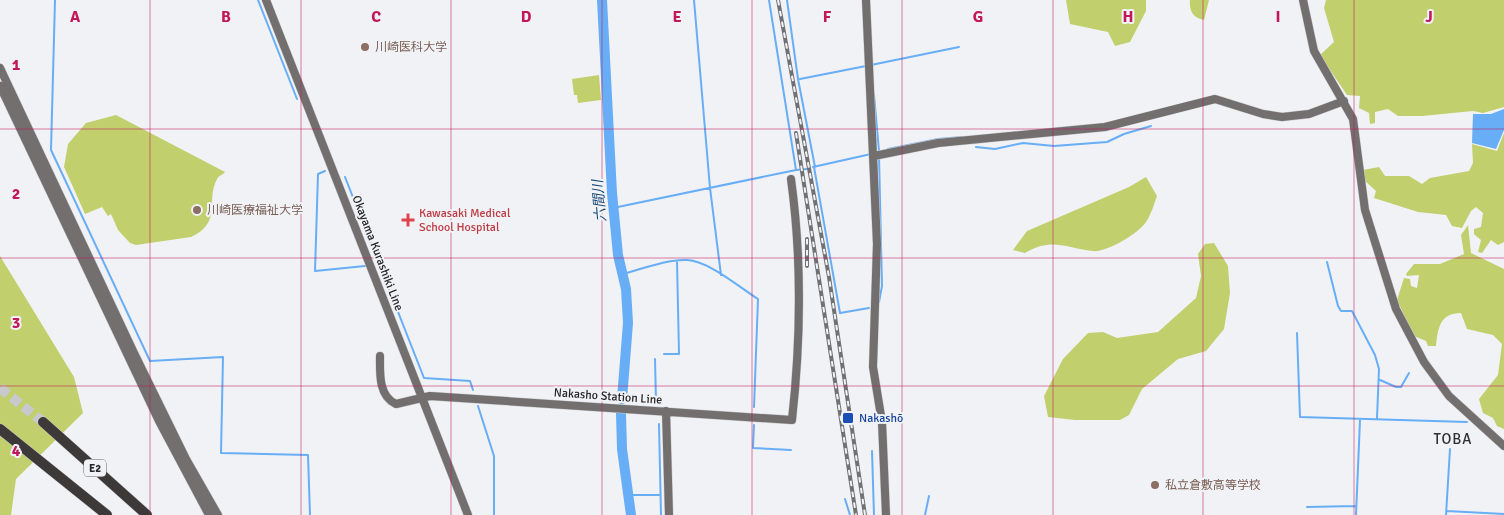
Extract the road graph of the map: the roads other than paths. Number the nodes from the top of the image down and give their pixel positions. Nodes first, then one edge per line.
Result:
1 (266, 0) edge
2 (866, 0) edge
3 (1303, 0) edge
4 (0, 68) edge
5 (0, 86) edge
6 (1344, 101) junction
7 (876, 154) junction
8 (791, 179) dead end
9 (380, 356) dead end
10 (422, 398) junction
11 (666, 411) junction
12 (42, 422) tunnel mouth
13 (0, 429) edge
14 (1504, 446) edge
15 (108, 515) edge
16 (147, 515) edge
17 (209, 515) edge
18 (218, 515) edge
19 (468, 515) edge
20 (668, 515) edge
21 (886, 515) edge

1 - 10 street, Okayama Kurashiki Line
2 - 7 street
3 - 6 street
4 - 18 street
5 - 17 street
6 - 7 street
6 - 14 street
7 - 21 street
8 - 11 street, Nakasho Station Line
9 - 10 street, Nakasho Station Line
10 - 11 street, Nakasho Station Line
10 - 19 street, Okayama Kurashiki Line
11 - 20 street
12 - 16 highway, E2
13 - 15 highway, E2

